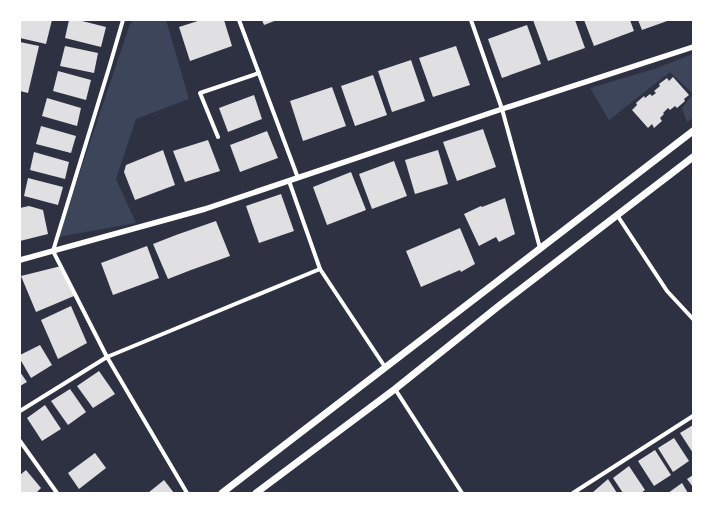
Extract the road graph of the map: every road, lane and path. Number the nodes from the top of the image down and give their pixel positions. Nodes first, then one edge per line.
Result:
1 (123, 20) edge
2 (239, 20) edge
3 (471, 20) edge
4 (693, 47) edge
5 (259, 73) junction
6 (502, 109) junction
7 (693, 130) edge
8 (218, 137) dead end
9 (693, 157) edge
10 (298, 178) junction
11 (289, 181) junction
12 (617, 215) junction
13 (540, 248) junction
14 (53, 251) junction
15 (20, 260) edge
16 (320, 269) junction
17 (693, 319) edge
18 (107, 357) junction
19 (385, 367) junction
20 (395, 389) junction
21 (20, 411) edge
22 (693, 416) edge
23 (20, 441) edge
24 (57, 493) edge
25 (187, 493) edge
26 (222, 493) edge
27 (256, 493) edge
28 (462, 493) edge
29 (573, 493) edge

1 - 14 street
2 - 5 street
3 - 6 street
4 - 6 street
5 - 8 street
5 - 10 street
6 - 10 street
6 - 13 street
7 - 13 main road
9 - 12 main road
10 - 11 street
11 - 14 street
11 - 16 street
12 - 17 street
12 - 20 main road
13 - 19 main road
14 - 15 street
14 - 18 street
16 - 18 street
16 - 19 street
18 - 21 street
18 - 25 street
19 - 26 main road
20 - 27 main road
20 - 28 street
22 - 29 street
23 - 24 street

